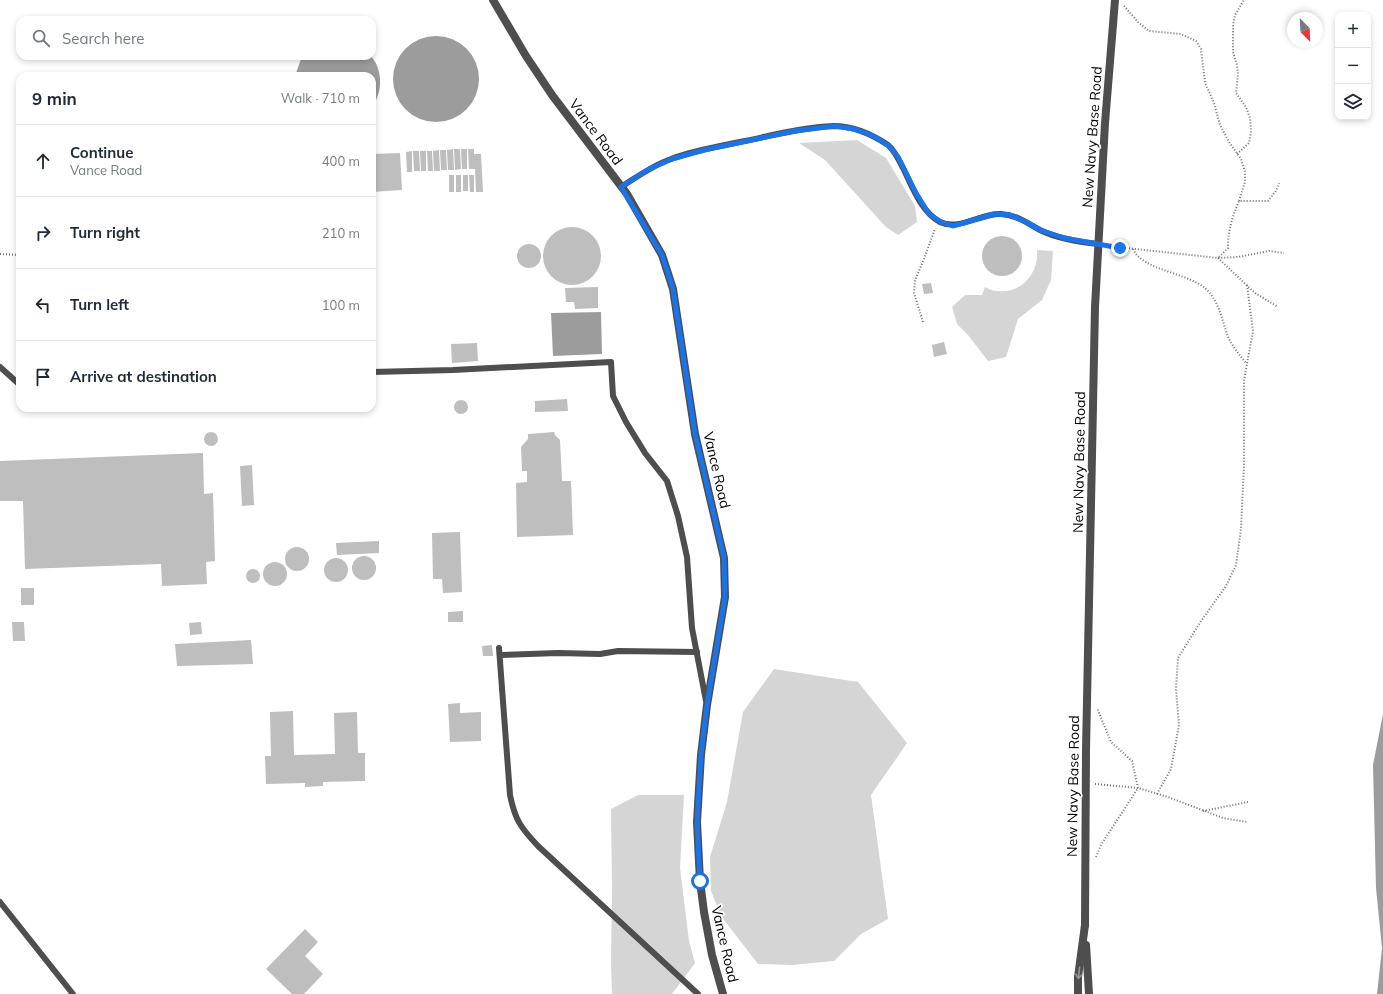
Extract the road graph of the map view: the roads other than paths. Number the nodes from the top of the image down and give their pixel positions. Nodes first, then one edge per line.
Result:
1 (493, 0) edge
2 (1115, 0) edge
3 (621, 187) junction
4 (1099, 244) junction
5 (0, 367) edge
6 (376, 372) edge
7 (16, 381) edge
8 (499, 648) dead end
9 (697, 652) junction
10 (500, 655) junction
11 (707, 705) junction
12 (0, 902) edge
13 (1085, 924) junction
14 (73, 994) edge
15 (698, 994) edge
16 (723, 994) edge
17 (1078, 994) edge
18 (1089, 994) edge

1 - 3 street, Vance Road
2 - 4 street, New Navy Base Road
3 - 4 lane
3 - 11 street, Vance Road
4 - 13 street, New Navy Base Road
5 - 7 lane
6 - 9 lane
8 - 10 lane
9 - 10 lane
9 - 11 lane
10 - 15 lane
11 - 16 street, Vance Road
12 - 14 lane
13 -> 17 street, New Navy Base Road
13 - 18 street, New Navy Base Road

